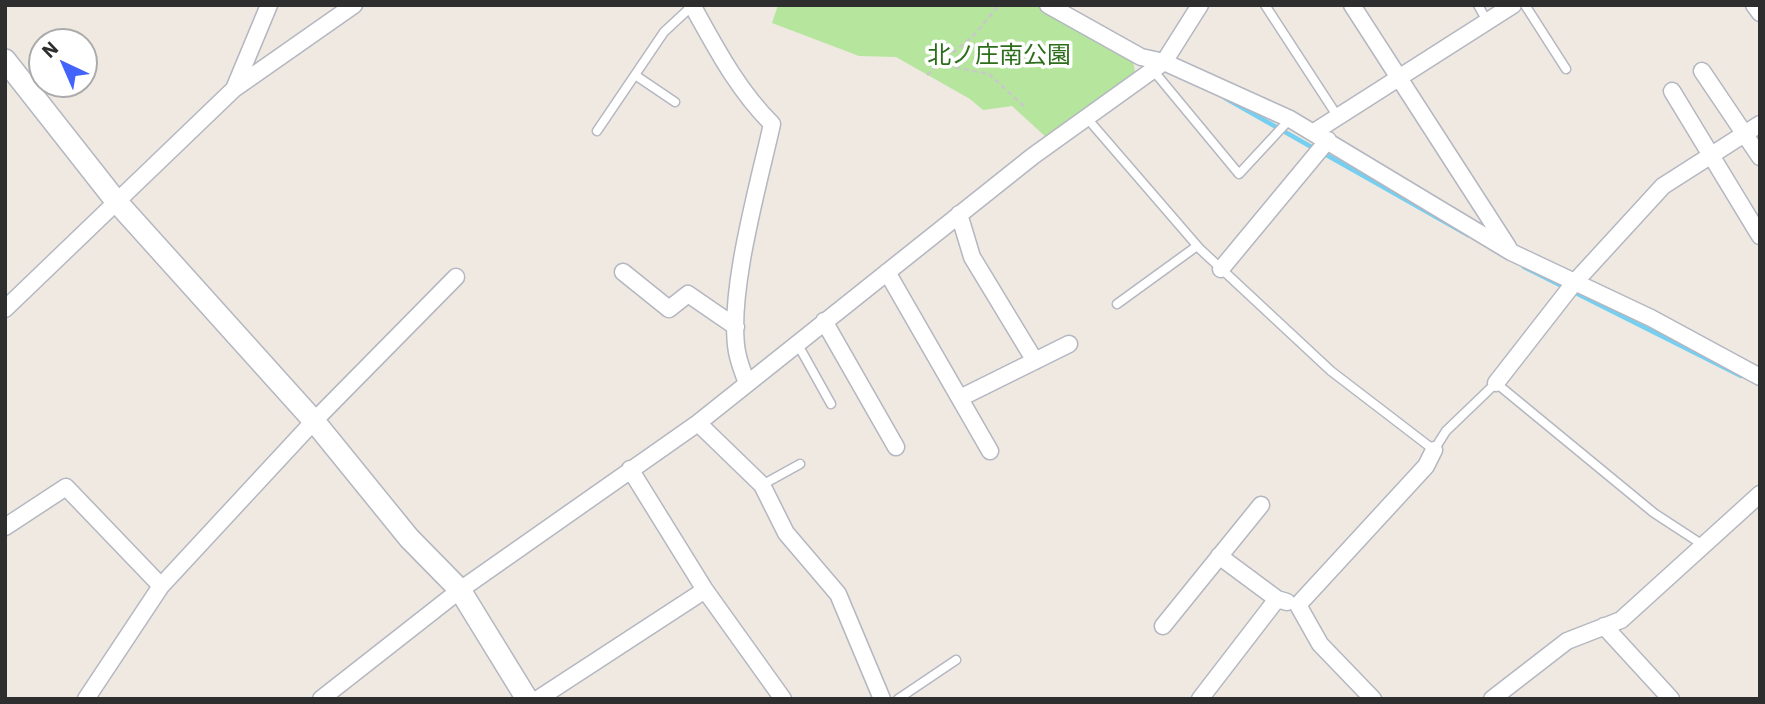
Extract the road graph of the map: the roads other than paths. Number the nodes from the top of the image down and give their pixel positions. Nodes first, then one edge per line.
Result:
1 (269, 5) edge
2 (354, 5) edge
3 (692, 5) edge
4 (1048, 5) edge
5 (1200, 5) edge
6 (1265, 5) edge
7 (1352, 5) edge
8 (1478, 5) edge
9 (1513, 5) edge
10 (1525, 5) edge
11 (1755, 5) edge
12 (1760, 13) edge
13 (1487, 21) junction
14 (5, 60) edge
15 (1158, 65) junction
16 (1566, 69) dead end
17 (1702, 71) dead end
18 (635, 75) junction
19 (1398, 78) junction
20 (234, 89) junction
21 (1672, 91) dead end
22 (675, 102) dead end
23 (1086, 117) junction
24 (1338, 117) junction
25 (1290, 119) junction
26 (1760, 124) edge
27 (597, 131) dead end
28 (1744, 134) junction
29 (1321, 136) junction
30 (1711, 154) junction
31 (1760, 158) edge
32 (116, 201) junction
33 (959, 214) junction
34 (1760, 236) edge
35 (1197, 246) junction
36 (1511, 252) junction
37 (1221, 270) junction
38 (623, 272) dead end
39 (887, 272) junction
40 (456, 277) dead end
41 (1574, 283) junction
42 (1117, 304) dead end
43 (6, 306) edge
44 (824, 321) junction
45 (736, 327) junction
46 (797, 343) junction
47 (1069, 344) dead end
48 (1035, 361) junction
49 (1760, 377) edge
50 (747, 383) junction
51 (1496, 383) junction
52 (960, 398) junction
53 (831, 404) dead end
54 (314, 421) junction
55 (698, 424) junction
56 (896, 447) dead end
57 (1434, 450) junction
58 (990, 451) dead end
59 (800, 464) dead end
60 (630, 469) junction
61 (762, 485) junction
62 (1760, 494) edge
63 (1261, 505) dead end
64 (5, 527) edge
65 (1703, 545) junction
66 (1219, 556) junction
67 (161, 586) junction
68 (460, 590) junction
69 (705, 590) junction
70 (1277, 598) junction
71 (1298, 605) junction
72 (1163, 626) dead end
73 (1604, 626) junction
74 (956, 660) dead end
75 (331, 696) edge
76 (86, 699) edge
77 (527, 699) edge
78 (537, 699) edge
79 (783, 699) edge
80 (882, 699) edge
81 (898, 699) edge
82 (1200, 699) edge
83 (1373, 699) edge
84 (1492, 699) edge
85 (1671, 699) edge

1 - 20 street
2 - 20 street
3 - 18 lane
3 - 45 street
4 - 15 street
5 - 15 street
6 - 24 lane
7 - 19 street
8 - 13 lane
9 - 13 street
10 - 16 lane
11 - 12 street
13 - 19 street
14 - 32 street
15 - 23 street
15 - 25 street
15 - 25 lane
17 - 28 street
18 - 22 lane
18 - 27 lane
19 - 24 street
19 - 36 street
20 - 32 street
21 - 30 street
23 - 33 street
23 - 35 lane
24 - 29 street
25 - 29 street
26 - 28 street
28 - 30 street
28 - 31 street
29 - 36 street
29 - 37 street
30 - 34 street
30 - 41 street
32 - 43 street
32 - 54 street
33 - 39 street
33 - 48 street
35 - 37 lane
35 - 42 lane
36 - 41 street
37 - 57 lane
38 - 45 street
39 - 44 street
39 - 52 street
40 - 54 street
41 - 49 street
41 - 51 street
44 - 46 street
44 - 56 street
45 - 50 street
46 - 50 street
46 - 53 lane
47 - 48 street
48 - 52 street
50 - 55 street
51 - 57 lane
51 - 65 lane
52 - 58 street
54 - 67 street
54 - 68 street
55 - 60 street
55 - 61 street
57 - 71 street
59 - 61 lane
60 - 68 street
60 - 69 street
61 - 80 street
62 - 65 street
63 - 66 street
64 - 67 street
65 - 73 street
66 - 70 street
66 - 72 street
67 - 76 street
68 - 75 street
68 - 77 street
69 - 78 street
69 - 79 street
70 - 71 street
70 - 82 street
71 - 83 street
73 - 84 street
73 - 85 street
74 - 81 lane

